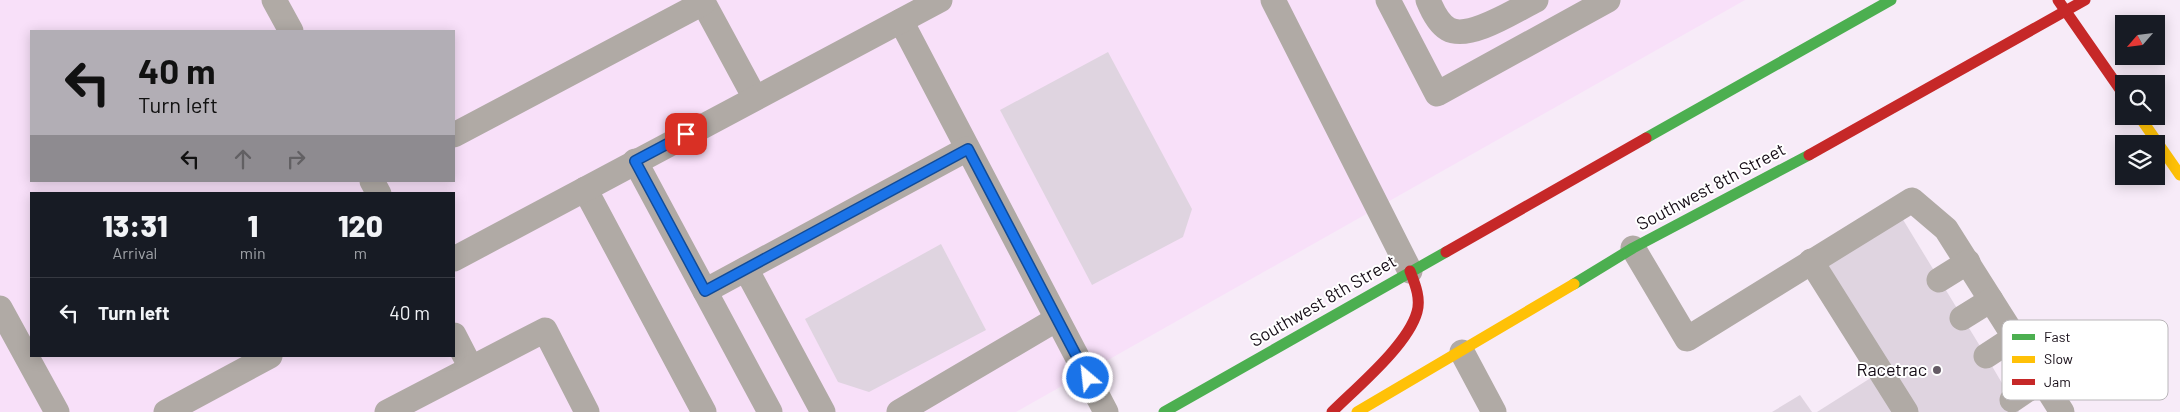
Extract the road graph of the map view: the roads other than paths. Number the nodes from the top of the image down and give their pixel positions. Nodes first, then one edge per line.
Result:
1 (274, 0) edge
2 (940, 0) edge
3 (1273, 0) edge
4 (1388, 0) edge
5 (1428, 0) edge
6 (1536, 0) edge
7 (1608, 0) edge
8 (1891, 0) edge
9 (2058, 0) edge
10 (2085, 0) edge
11 (702, 1) edge
12 (2065, 11) junction
13 (900, 21) junction
14 (290, 30) edge
15 (2115, 81) edge
16 (755, 98) junction
17 (2145, 125) edge
18 (455, 134) edge
19 (968, 149) junction
20 (635, 161) junction
21 (2180, 175) edge
22 (585, 189) junction
23 (1633, 248) junction
24 (455, 258) edge
25 (1811, 261) junction
26 (1968, 262) junction
27 (746, 269) junction
28 (1410, 271) junction
29 (1939, 280) dead end
30 (705, 291) junction
31 (1991, 300) junction
32 (0, 308) edge
33 (1962, 318) dead end
34 (1057, 319) junction
35 (2004, 320) edge
36 (455, 337) edge
37 (2002, 346) edge
38 (1462, 352) junction
39 (1986, 356) dead end
40 (268, 357) edge
41 (471, 368) junction
42 (2054, 400) edge
43 (57, 412) edge
44 (166, 412) edge
45 (387, 412) edge
46 (587, 412) edge
47 (704, 412) edge
48 (770, 412) edge
49 (823, 412) edge
50 (899, 412) edge
51 (1106, 412) edge
52 (1164, 412) edge
53 (1332, 412) edge
54 (1357, 412) edge
55 (1494, 412) edge
56 (1906, 412) edge
57 (2062, 412) edge

1 - 14 lane
2 - 13 lane
3 - 28 lane
4 - 7 lane
5 - 6 lane
8 - 28 street, Southwest 8th Street
9 - 12 street
10 - 12 street, Southwest 8th Street
11 - 16 lane
11 - 18 lane
12 - 15 street
12 - 23 street, Southwest 8th Street
13 - 16 lane
13 - 19 lane
16 - 20 lane
17 - 21 street
19 - 27 lane
19 - 34 lane
20 - 22 lane
20 - 30 lane
22 - 24 lane
22 - 47 lane
23 - 25 lane
23 - 38 street, Southwest 8th Street
25 - 26 lane
25 - 56 lane
26 - 29 lane
26 - 31 lane
27 - 30 lane
27 - 49 lane
28 - 52 street, Southwest 8th Street
28 - 53 street
30 - 48 lane
31 - 33 lane
31 - 35 lane
32 - 43 lane
34 - 50 lane
34 - 51 lane
36 - 41 lane
37 - 39 lane
38 - 54 street, Southwest 8th Street
38 - 55 lane
40 - 44 lane
41 - 45 lane
41 - 46 lane
42 - 57 lane

